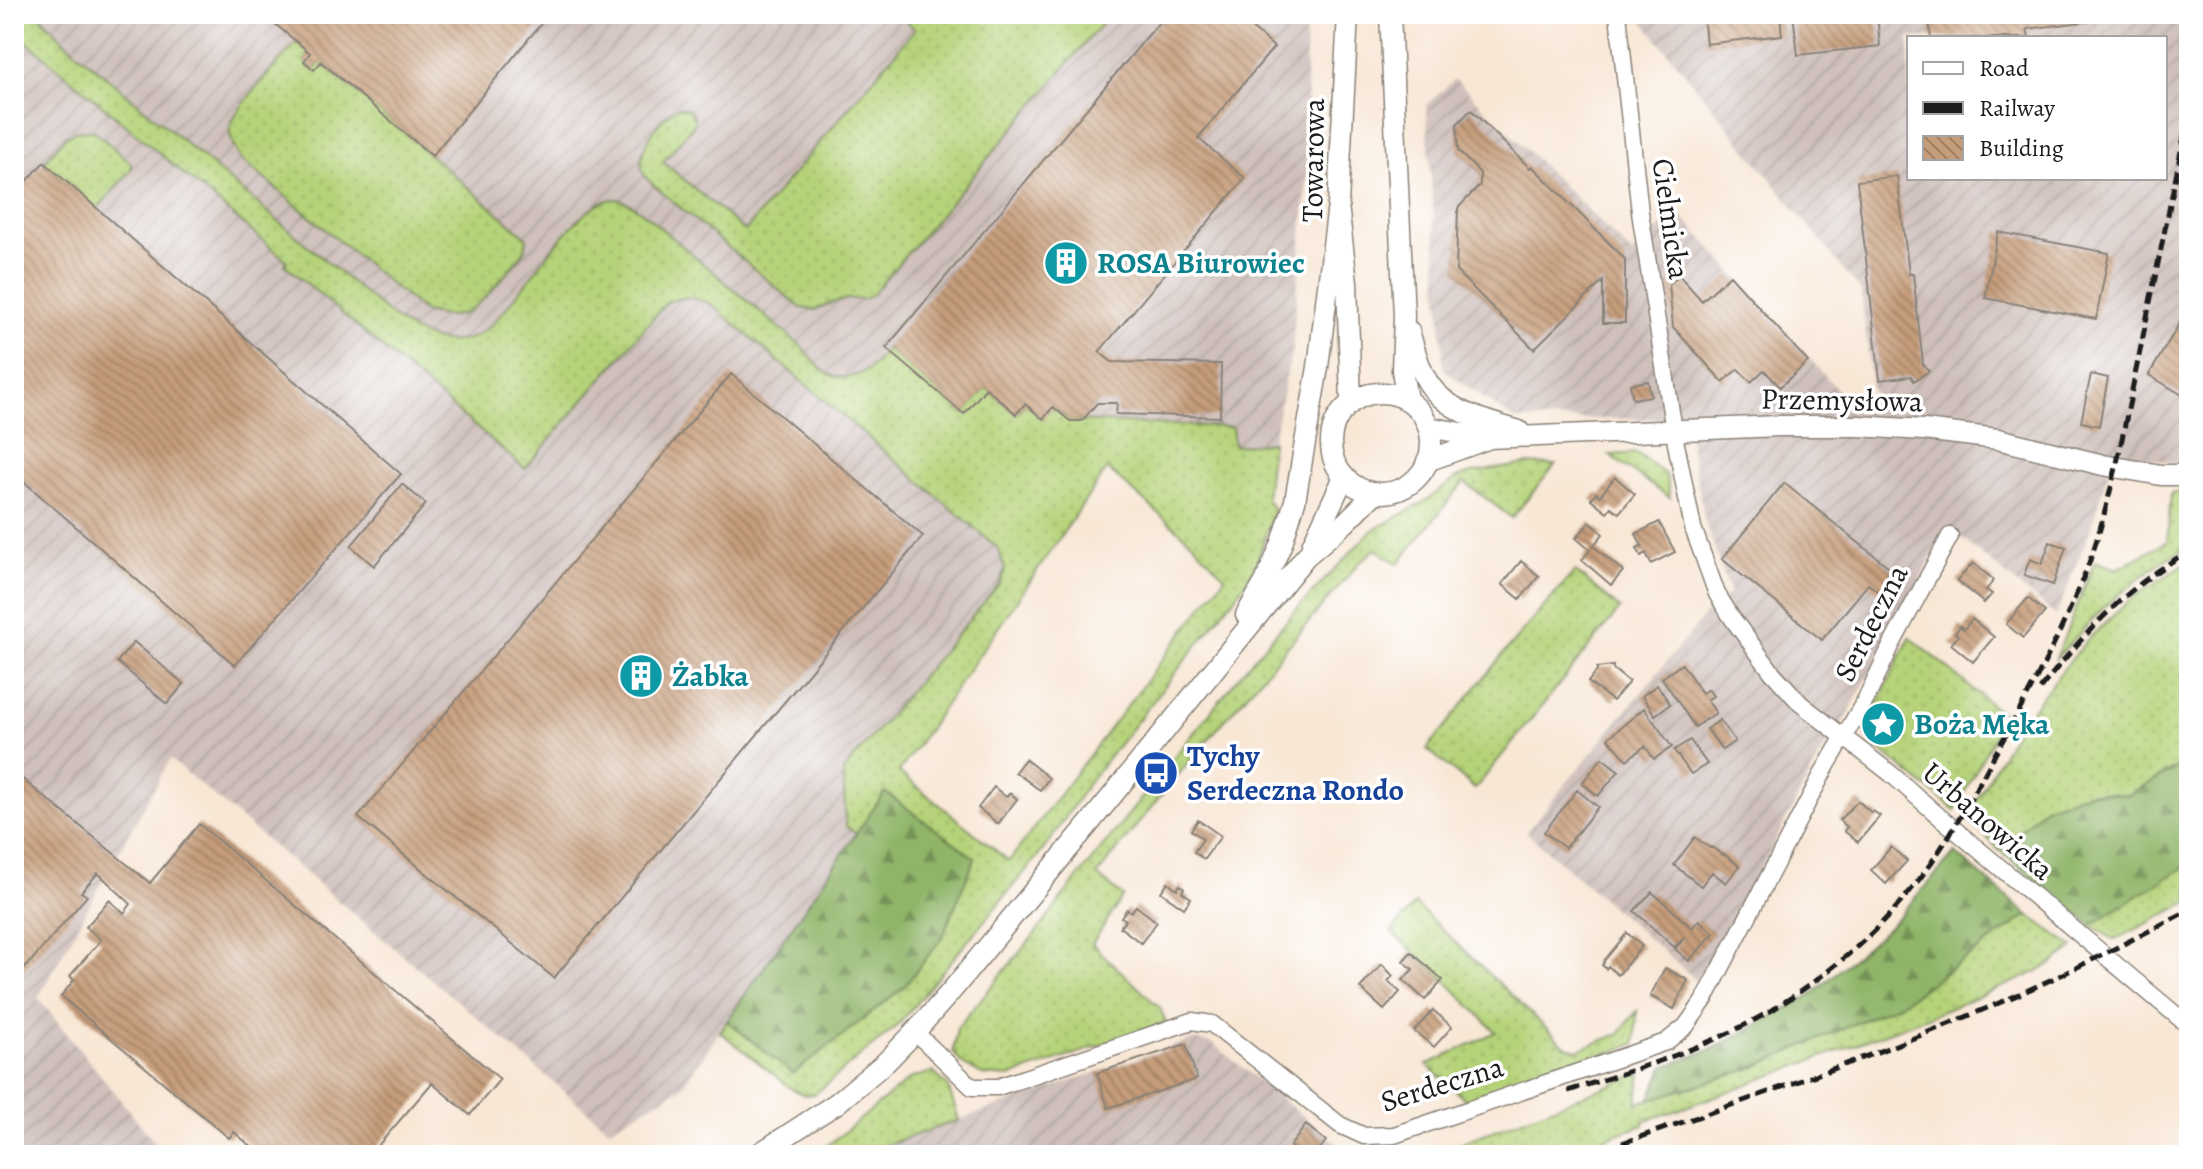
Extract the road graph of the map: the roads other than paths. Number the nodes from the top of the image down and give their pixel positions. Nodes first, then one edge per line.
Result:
1 (1348, 14) edge
2 (1390, 14) edge
3 (1618, 14) edge
4 (1338, 205) junction
5 (1404, 316) junction
6 (1407, 400) junction
7 (1351, 402) junction
8 (1428, 427) junction
9 (1675, 431) junction
10 (1531, 435) junction
11 (1489, 438) junction
12 (1427, 461) junction
13 (2189, 475) edge
14 (1344, 477) junction
15 (1375, 493) junction
16 (1950, 536) dead end
17 (1306, 556) junction
18 (1217, 666) junction
19 (1844, 738) junction
20 (2189, 1026) edge
21 (915, 1032) junction
22 (757, 1155) edge

1 - 4 street, Towarowa
2 - 5 street
3 - 9 street, Cielmicka
4 - 7 street, Towarowa
4 - 18 street
5 - 6 street
5 - 10 street
6 - 7 street
6 - 8 street
7 - 14 street
8 - 11 street, Przemysłowa
8 - 12 street
9 - 10 street, Przemysłowa
9 - 13 street, Przemysłowa
9 - 19 street, Urbanowicka
10 - 11 street, Przemysłowa
11 - 12 street, Przemysłowa
12 - 15 street
14 - 15 street
14 - 17 street
15 - 17 street
16 - 19 street, Serdeczna
17 - 18 street
18 - 21 street
19 - 20 street, Urbanowicka
19 - 21 street, Serdeczna
21 - 22 street

